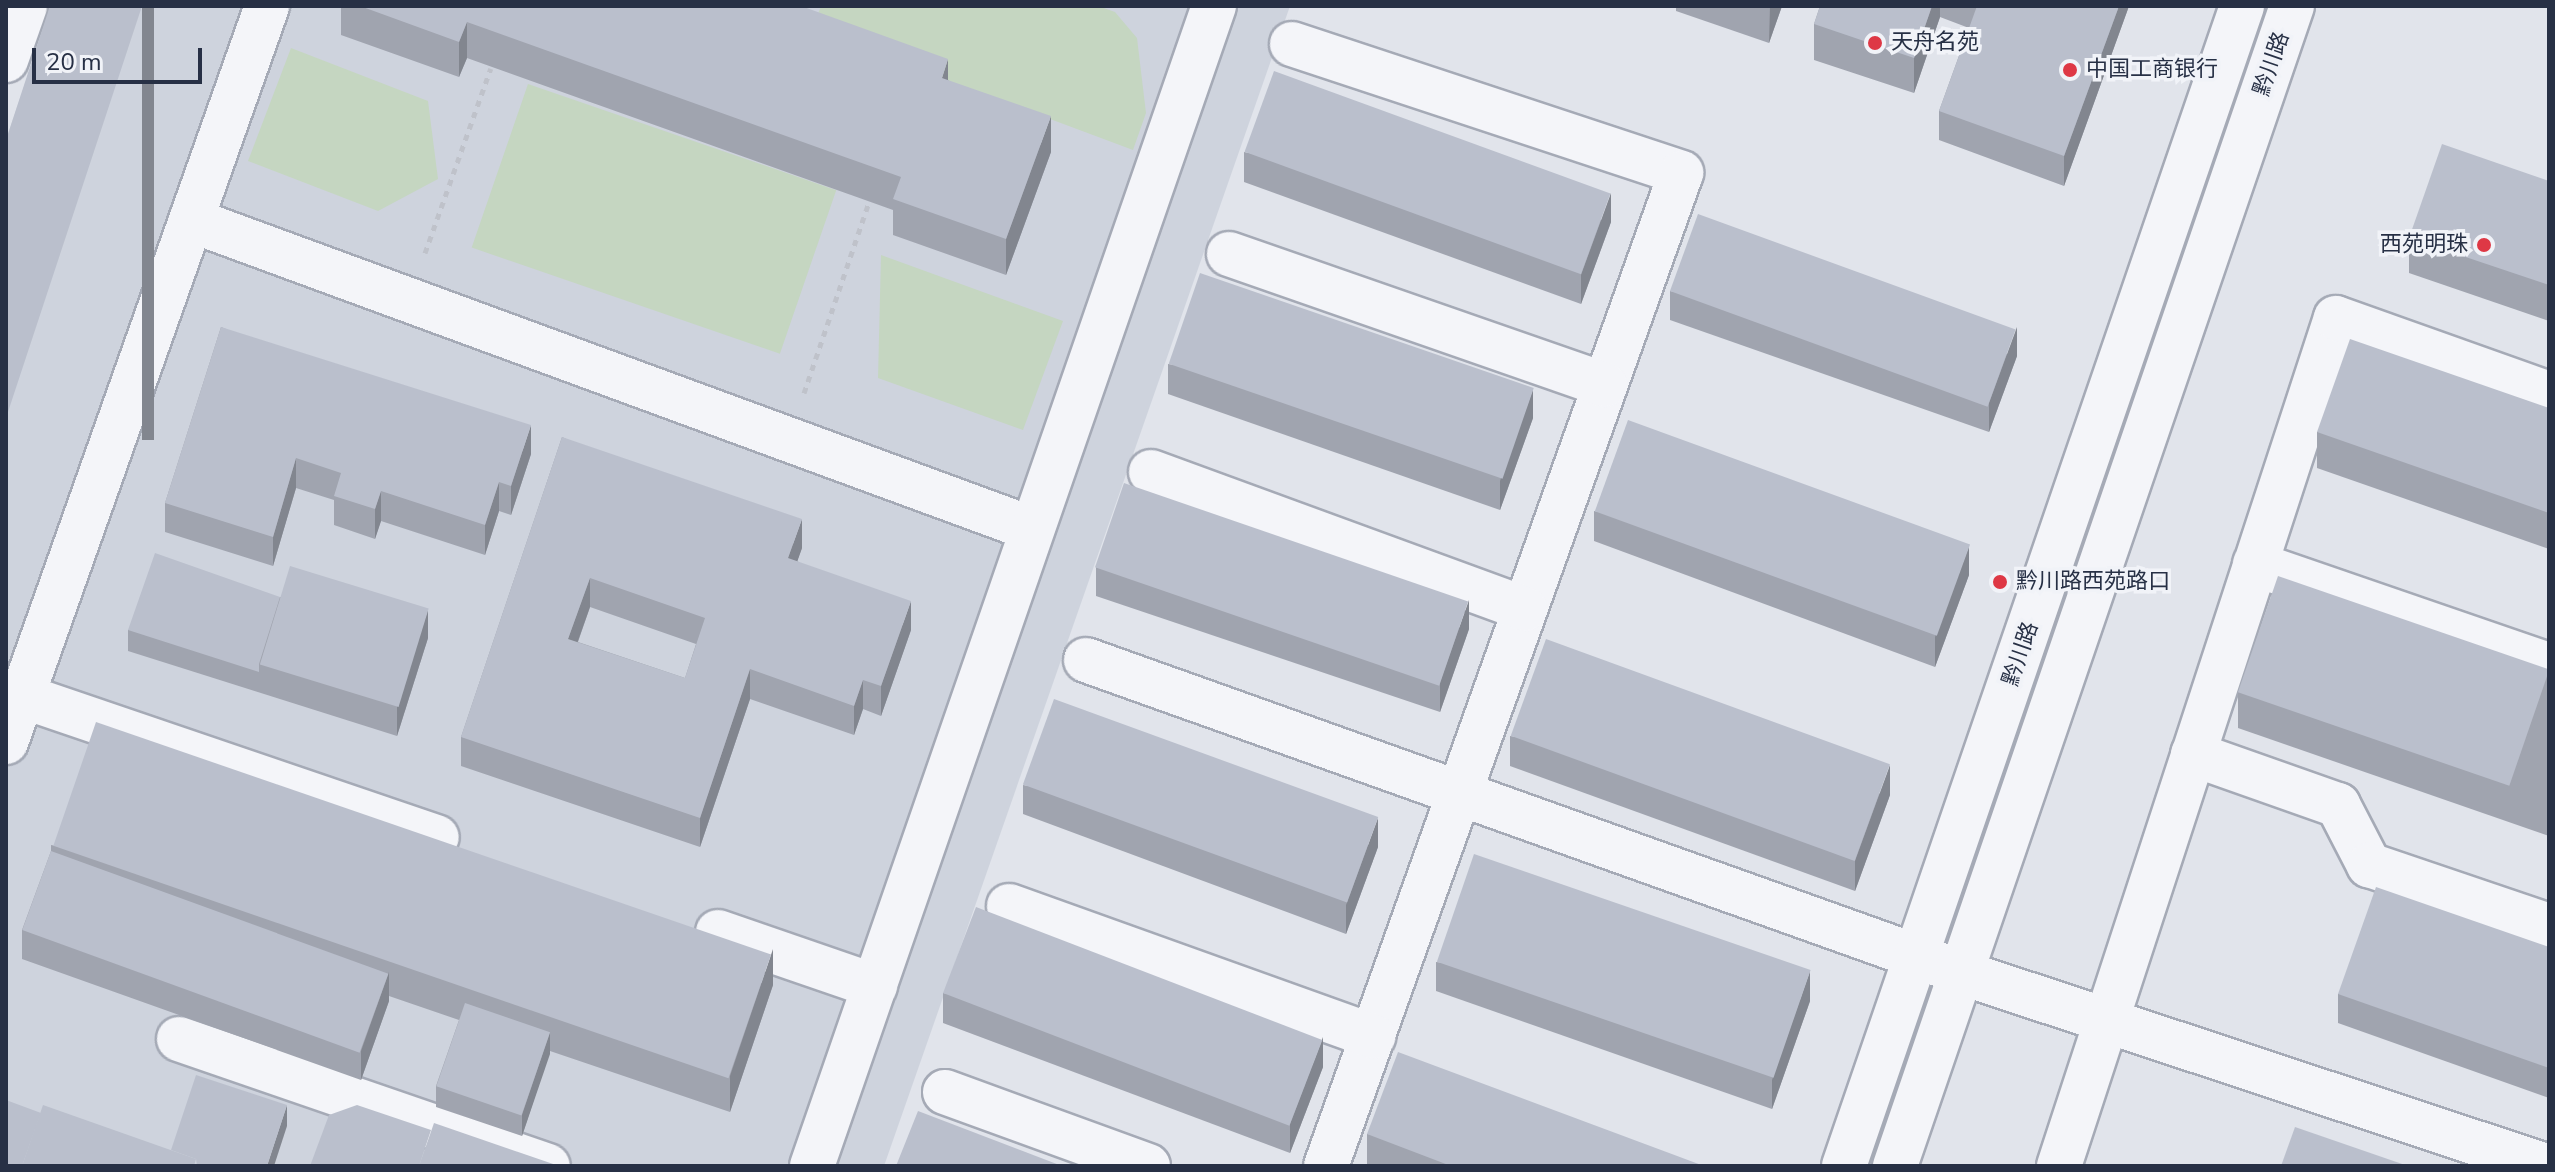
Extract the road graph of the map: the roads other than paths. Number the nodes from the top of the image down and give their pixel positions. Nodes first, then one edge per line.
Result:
1 (25, 6) edge
2 (267, 6) edge
3 (1214, 6) edge
4 (2242, 6) edge
5 (2292, 6) edge
6 (1292, 44) dead end
7 (6, 60) edge
8 (191, 220) junction
9 (1229, 254) dead end
10 (1605, 385) junction
11 (2549, 394) edge
12 (1151, 472) dead end
13 (1032, 529) junction
14 (2255, 564) junction
15 (1525, 609) junction
16 (1086, 660) dead end
17 (2549, 665) edge
18 (22, 696) junction
19 (6, 742) edge
20 (2193, 754) junction
21 (1460, 792) junction
22 (471, 848) edge
23 (1009, 906) dead end
24 (680, 920) edge
25 (2549, 926) edge
26 (1917, 957) junction
27 (1963, 973) junction
28 (875, 986) junction
29 (2108, 1015) junction
30 (1373, 1036) junction
31 (179, 1039) dead end
32 (945, 1092) dead end
33 (548, 1166) edge
34 (812, 1166) edge
35 (1148, 1166) edge
36 (1326, 1166) edge
37 (1844, 1166) edge
38 (1895, 1166) edge
39 (2059, 1166) edge
40 (2546, 1166) edge

1 - 7 street
2 - 8 street
3 - 13 street
4 - 26 street, 黔川路
5 - 27 street, 黔川路
6 - 10 street
8 - 13 street
8 - 18 street
9 - 10 street
10 - 15 street
11 - 14 street
12 - 15 street
13 - 28 street
14 - 17 street
14 - 20 street
15 - 21 street
16 - 21 street
18 - 19 street
18 - 22 street
20 - 25 street
20 - 29 street
21 - 26 street
21 - 30 street
23 - 30 street
24 - 28 street
26 - 27 street
26 - 37 street, 黔川路
27 - 29 street
27 - 38 street, 黔川路
28 - 34 street
29 - 39 street
29 - 40 street
30 - 36 street
31 - 33 street
32 - 35 street

